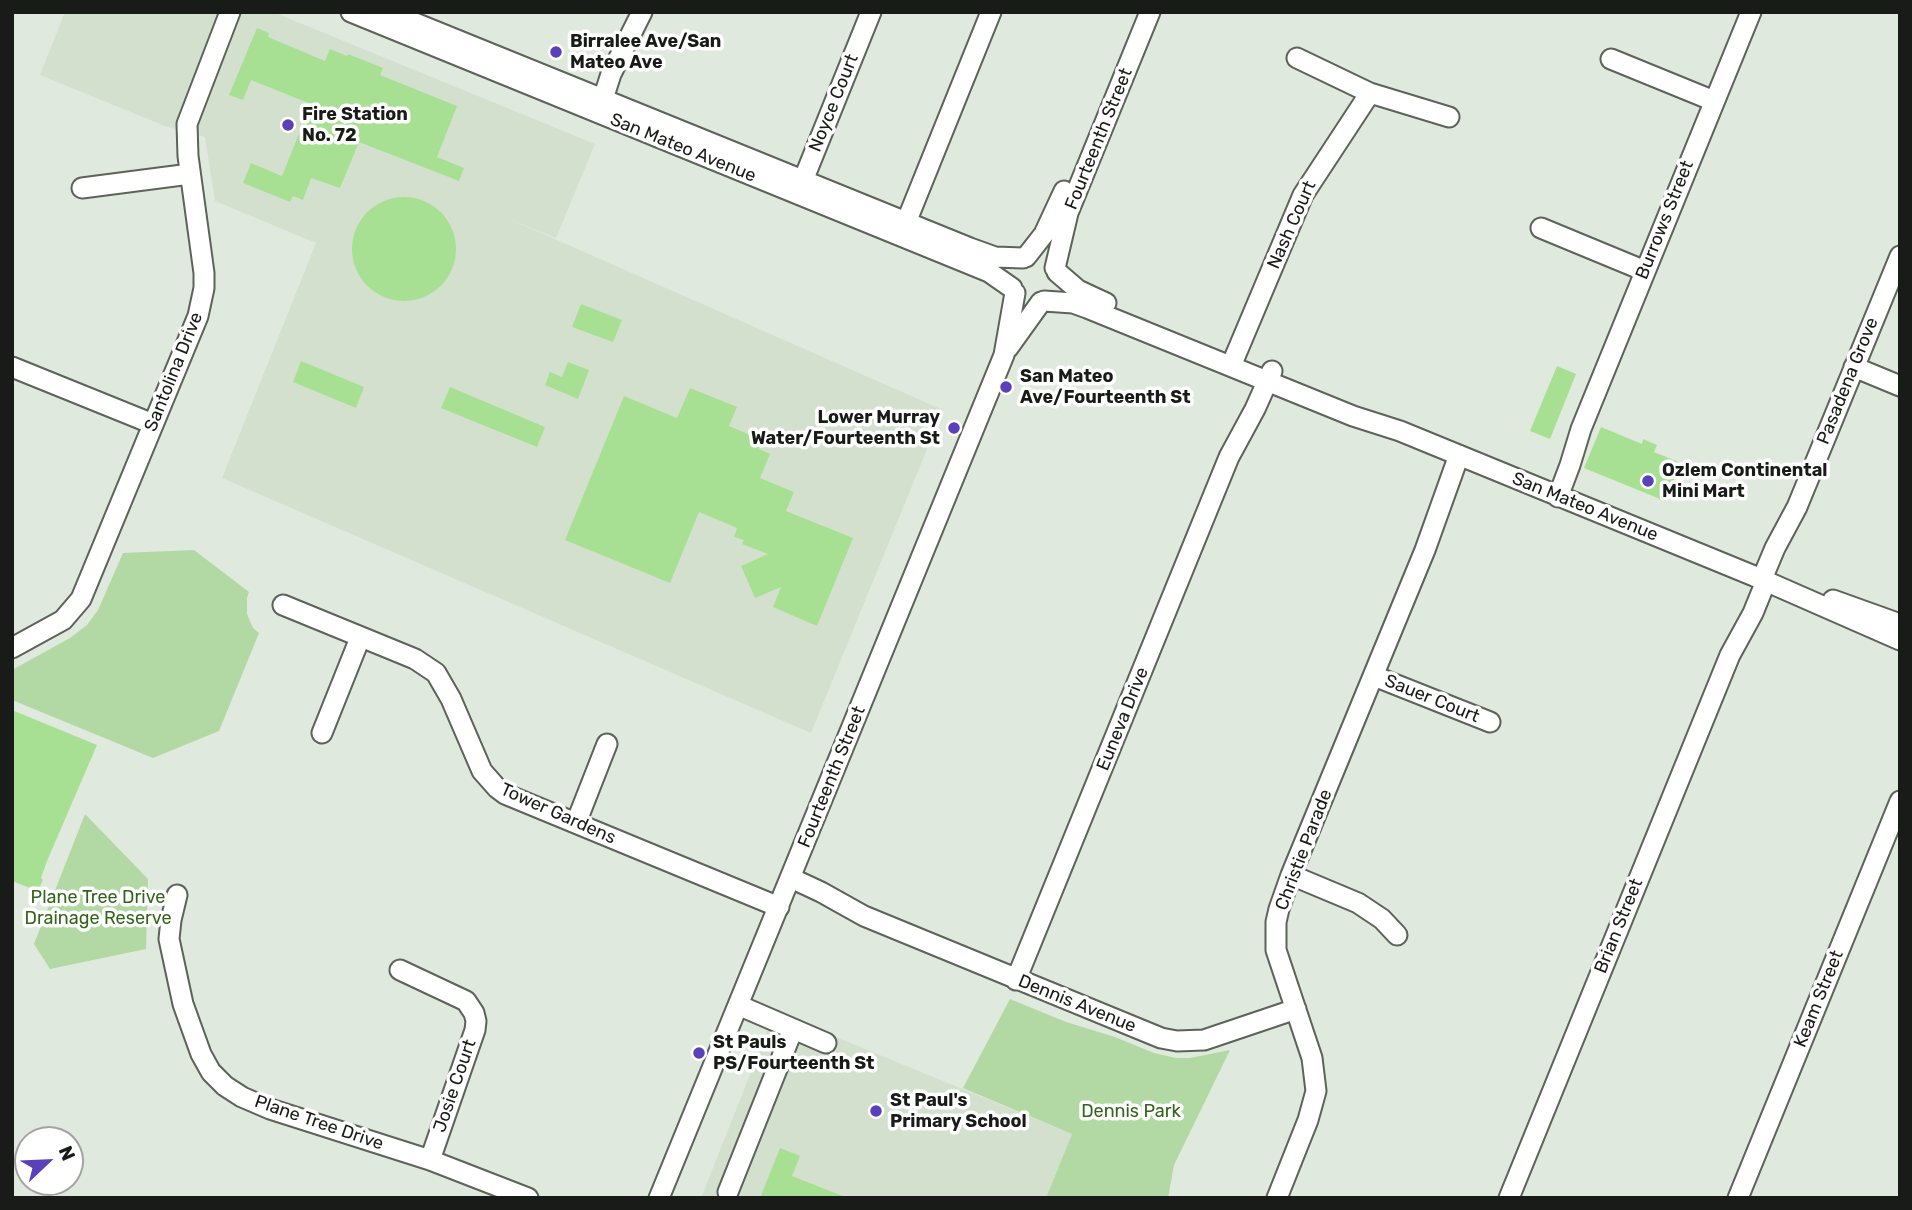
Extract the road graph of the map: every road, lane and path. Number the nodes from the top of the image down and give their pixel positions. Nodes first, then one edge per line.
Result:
1 (230, 12) edge
2 (351, 12) edge
3 (388, 12) edge
4 (871, 12) edge
5 (991, 12) edge
6 (1137, 12) edge
7 (1150, 12) edge
8 (1751, 12) edge
9 (640, 18) edge
10 (1297, 58) dead end
11 (1611, 60) dead end
12 (1370, 93) junction
13 (1714, 101) junction
14 (606, 106) junction
15 (1449, 117) dead end
16 (190, 174) junction
17 (82, 188) dead end
18 (800, 188) junction
19 (1541, 228) dead end
20 (904, 230) junction
21 (1900, 256) edge
22 (1024, 258) junction
23 (1056, 270) junction
24 (1644, 271) junction
25 (1013, 291) junction
26 (1043, 302) junction
27 (1004, 355) junction
28 (1233, 361) junction
29 (12, 367) edge
30 (1854, 367) junction
31 (1264, 373) junction
32 (1900, 386) edge
33 (153, 424) junction
34 (1463, 457) junction
35 (1553, 495) junction
36 (1763, 579) junction
37 (283, 605) dead end
38 (1900, 624) edge
39 (360, 638) junction
40 (1900, 640) edge
41 (12, 648) edge
42 (1374, 676) junction
43 (1490, 722) dead end
44 (323, 733) dead end
45 (607, 744) dead end
46 (1900, 801) edge
47 (576, 823) junction
48 (1291, 874) junction
49 (785, 892) junction
50 (177, 895) dead end
51 (1396, 935) dead end
52 (400, 970) dead end
53 (1016, 980) junction
54 (738, 1005) junction
55 (1296, 1009) junction
56 (793, 1029) junction
57 (826, 1043) dead end
58 (430, 1160) junction
59 (728, 1192) dead end
60 (528, 1198) edge
61 (659, 1198) edge
62 (1277, 1198) edge
63 (1509, 1198) edge
64 (1738, 1198) edge

1 - 16 street, Santolina Drive
2 - 14 street, San Mateo Avenue
3 - 14 street, San Mateo Avenue
4 - 18 street, Noyce Court
5 - 20 street
6 - 22 street, Fourteenth Street
7 - 23 street, Fourteenth Street
8 - 13 street, Burrows Street
9 - 14 street
10 - 12 street
11 - 13 street
12 - 15 street
12 - 28 street, Nash Court
13 - 24 street, Burrows Street
14 - 18 street, San Mateo Avenue
16 - 17 street
16 - 33 street, Santolina Drive
18 - 20 street, San Mateo Avenue
19 - 24 street
20 - 22 street, San Mateo Avenue
20 - 25 street, San Mateo Avenue
21 - 30 street, Pasadena Grove
22 - 23 street
22 - 25 street
23 - 26 street
23 - 28 street, San Mateo Avenue
24 - 35 street, Burrows Street
25 - 26 street
25 - 27 street, Fourteenth Street
26 - 27 street, Fourteenth Street
26 - 28 street, San Mateo Avenue
27 - 49 street, Fourteenth Street
28 - 31 street, San Mateo Avenue
29 - 33 street
30 - 32 street
30 - 36 street, Pasadena Grove
31 - 34 street, San Mateo Avenue
31 - 53 street, Euneva Drive
33 - 41 street, Santolina Drive
34 - 35 street, San Mateo Avenue
34 - 42 street, Christie Parade
35 - 36 street, San Mateo Avenue
36 - 38 street, San Mateo Avenue
36 - 40 street, San Mateo Avenue
36 - 63 street, Brian Street
37 - 39 street, Tower Gardens
39 - 44 street
39 - 47 street, Tower Gardens
42 - 43 street, Sauer Court
42 - 48 street, Christie Parade
45 - 47 street
46 - 64 street, Keam Street
47 - 49 street, Tower Gardens
48 - 51 street
48 - 55 street, Christie Parade
49 - 53 street, Dennis Avenue
49 - 54 street, Fourteenth Street
50 - 58 street, Plane Tree Drive
52 - 58 street, Josie Court
53 - 55 street, Dennis Avenue
54 - 56 street
54 - 61 street, Fourteenth Street
55 - 62 street, Christie Parade
56 - 57 street
56 - 59 street
58 - 60 street, Plane Tree Drive

